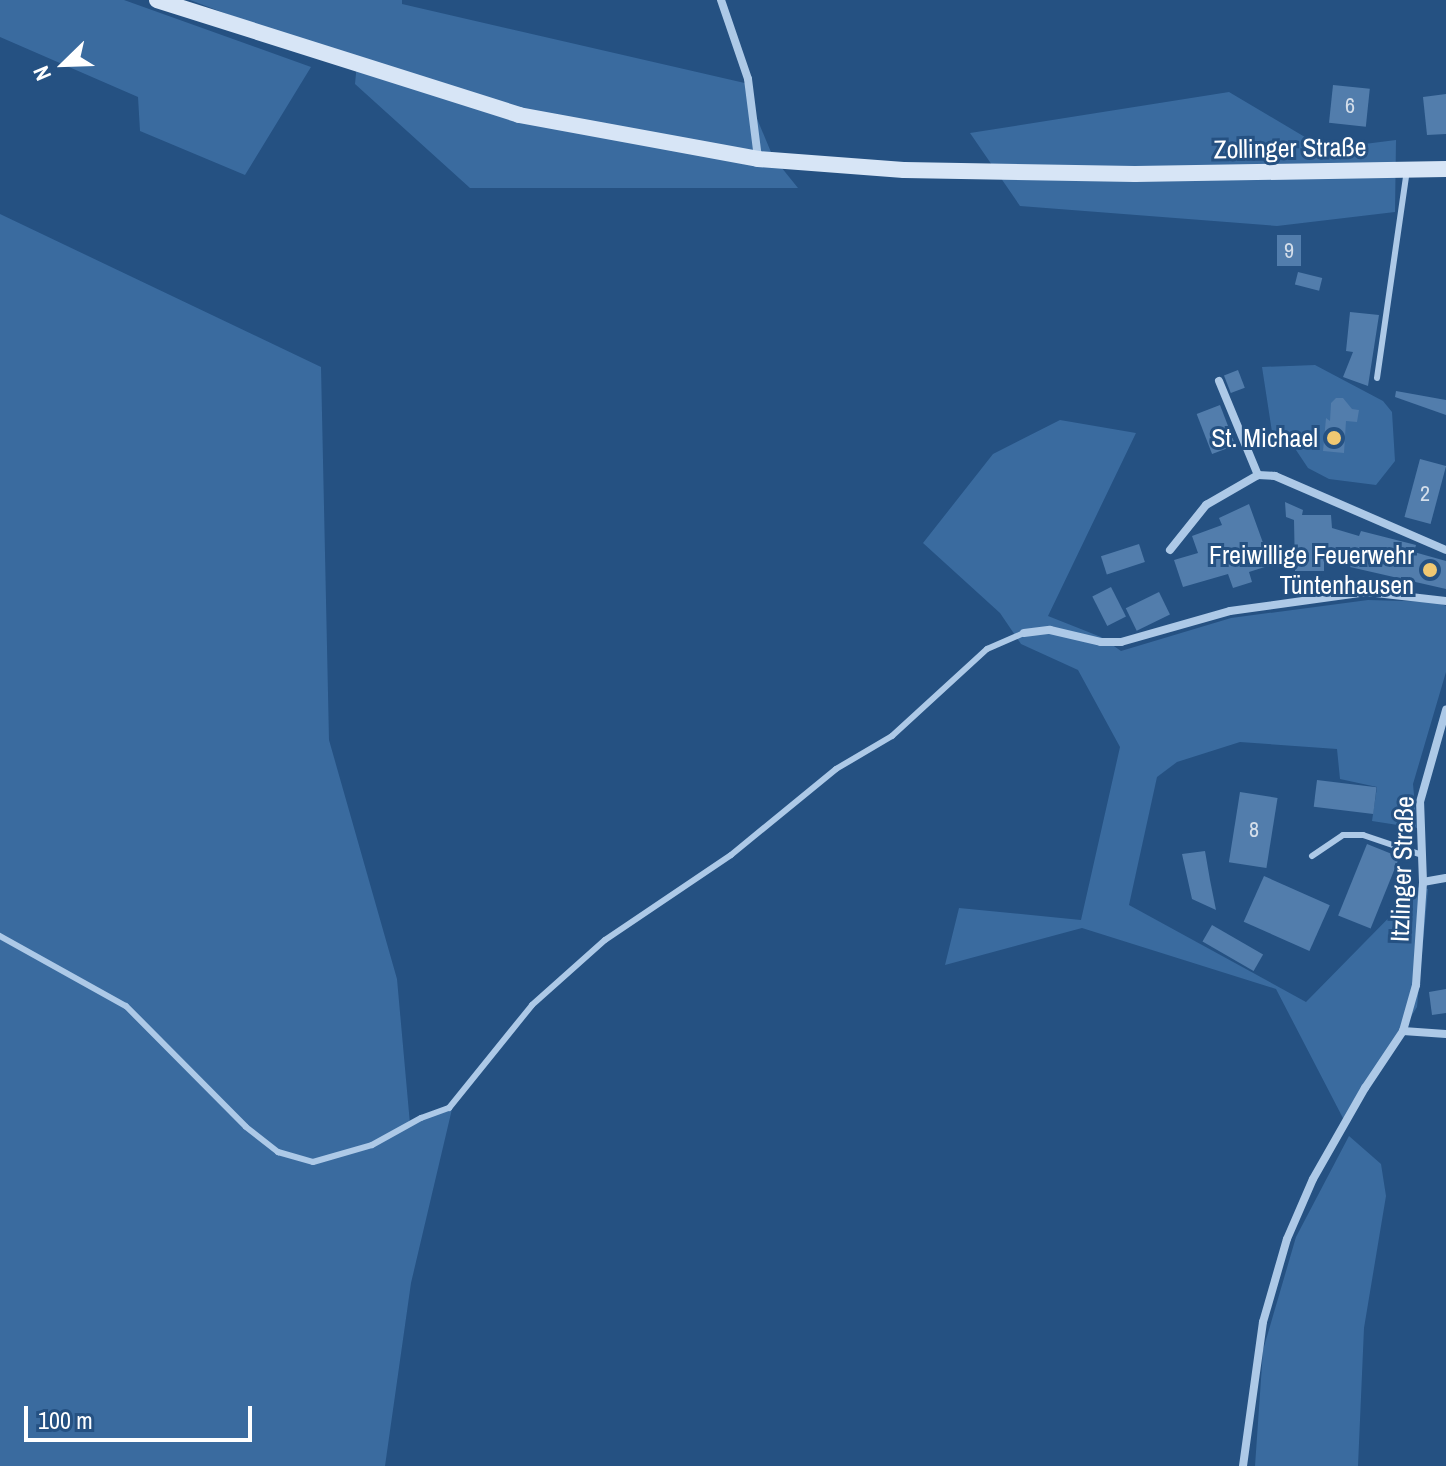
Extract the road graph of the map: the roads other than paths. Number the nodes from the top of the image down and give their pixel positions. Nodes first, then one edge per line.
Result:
1 (157, 0) edge
2 (721, 0) edge
3 (758, 159) junction
4 (1446, 169) edge
5 (1407, 170) junction
6 (1377, 378) dead end
7 (1219, 381) dead end
8 (1258, 475) junction
9 (1170, 550) dead end
10 (1446, 550) edge
11 (1446, 601) edge
12 (1024, 633) joint
13 (1446, 710) edge
14 (1422, 855) junction
15 (1312, 856) dead end
16 (1446, 878) edge
17 (1423, 882) junction
18 (0, 936) edge
19 (1403, 1031) junction
20 (1446, 1034) edge
21 (1243, 1466) edge

1 - 3 main road, Zollinger Straße
2 - 3 street
3 - 5 main road, Zollinger Straße
4 - 5 main road, Zollinger Straße
5 - 6 lane
7 - 8 street
8 - 9 street
8 - 10 street
11 - 12 street
12 - 18 lane
13 - 14 street, Itzlinger Straße
14 - 15 lane
14 - 17 street, Itzlinger Straße
16 - 17 street
17 - 19 street, Itzlinger Straße
19 - 20 street
19 - 21 street, Itzlinger Straße

